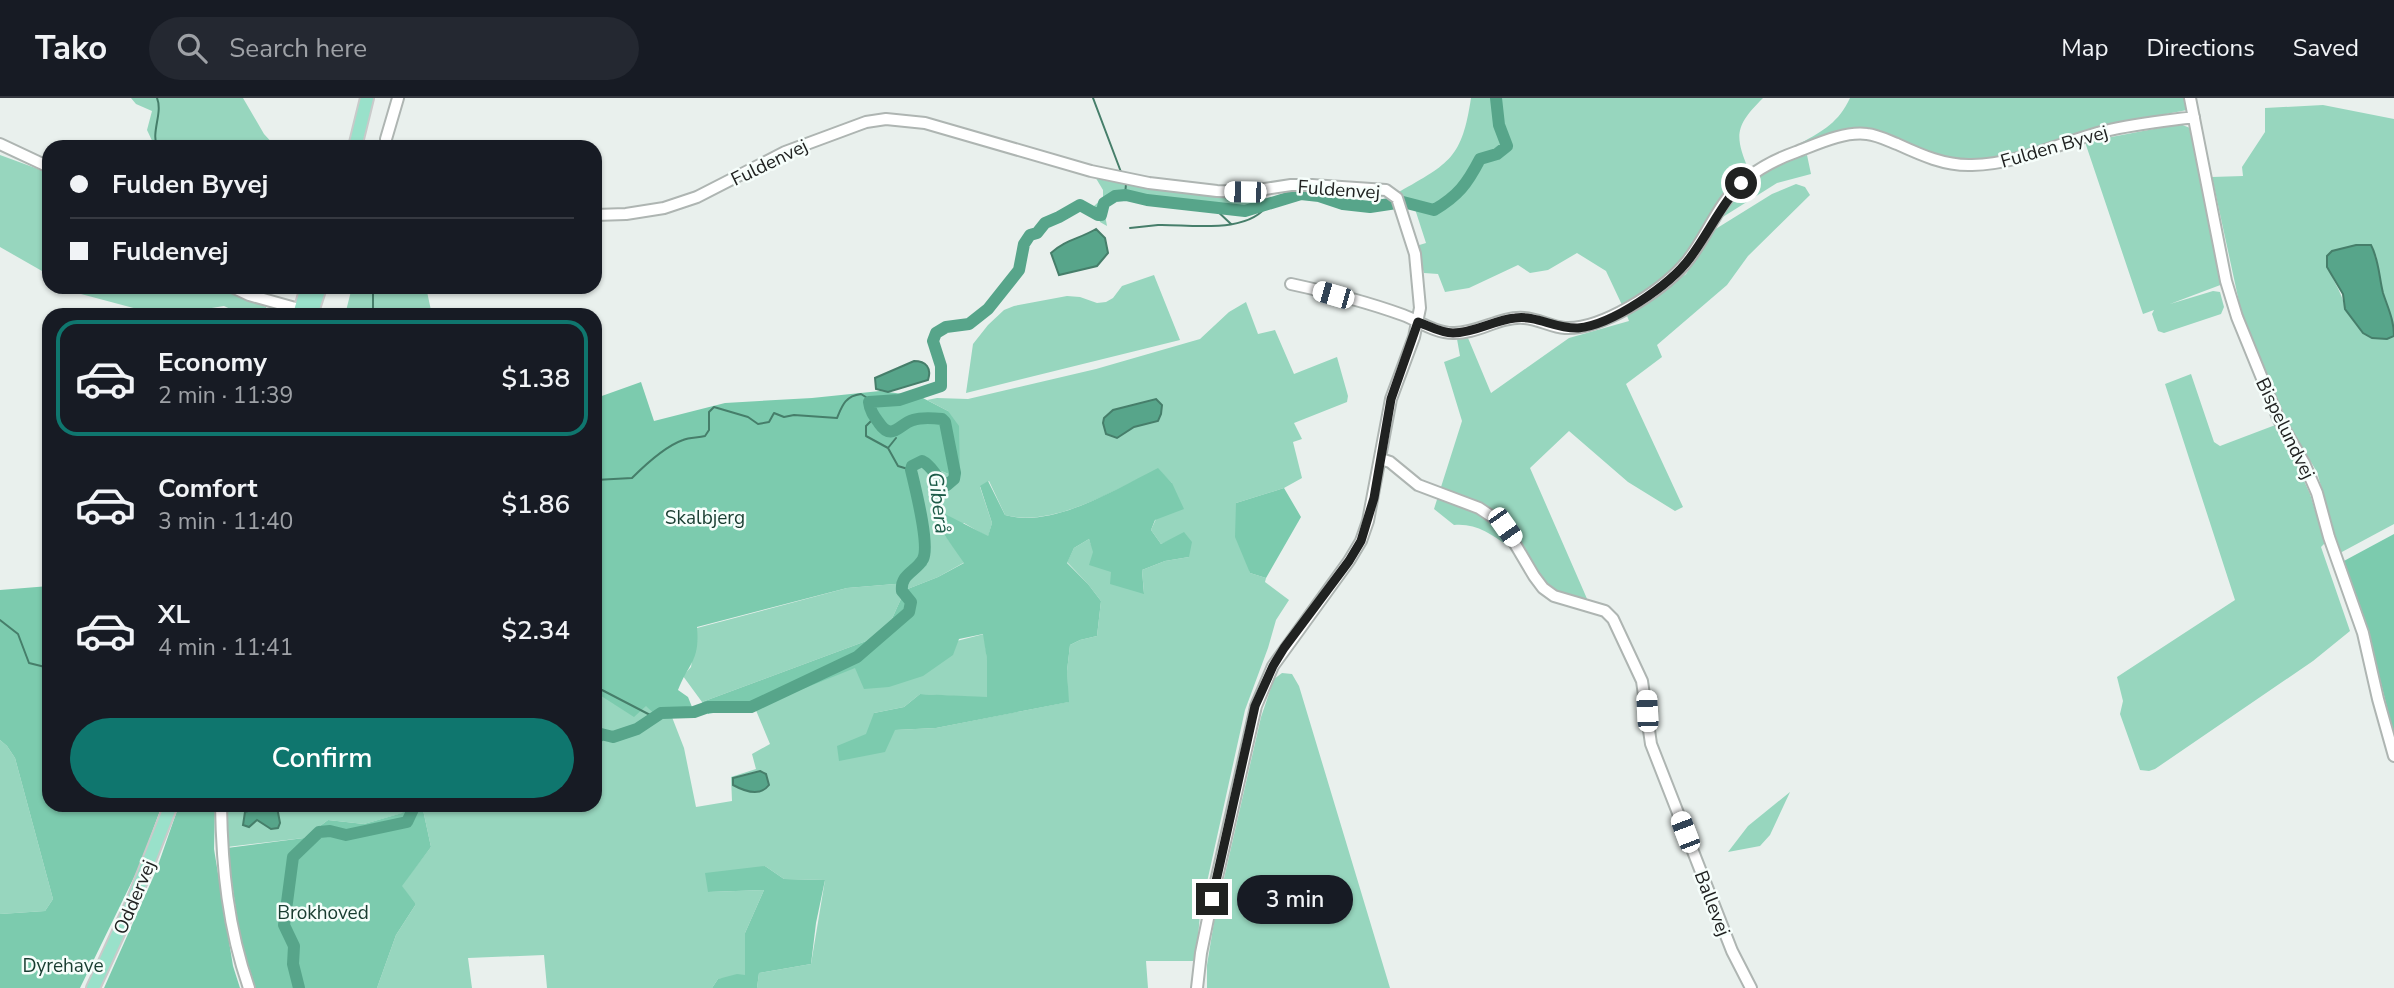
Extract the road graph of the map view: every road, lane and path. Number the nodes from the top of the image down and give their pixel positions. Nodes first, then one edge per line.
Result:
1 (398, 98) edge
2 (2190, 98) edge
3 (367, 99) edge
4 (2194, 117) junction
5 (355, 140) edge
6 (386, 140) edge
7 (0, 145) edge
8 (42, 164) edge
9 (602, 215) edge
10 (1291, 284) dead end
11 (247, 294) edge
12 (290, 308) edge
13 (1418, 322) junction
14 (1381, 459) junction
15 (2394, 756) edge
16 (168, 812) edge
17 (221, 812) edge
18 (93, 988) edge
19 (249, 988) edge
20 (1197, 988) edge
21 (1751, 988) edge

1 - 6 street
2 - 4 street, Bispelundvej
3 - 5 main road
4 - 13 street, Fulden Byvej
4 - 15 street, Bispelundvej
7 - 8 street
9 - 13 street, Fuldenvej
10 - 13 street, Fulden Byvej
11 - 12 street
13 - 14 street, Fuldenvej
14 - 20 street, Fuldenvej
14 - 21 street, Ballevej
16 - 18 main road, Oddervej
17 - 19 street

